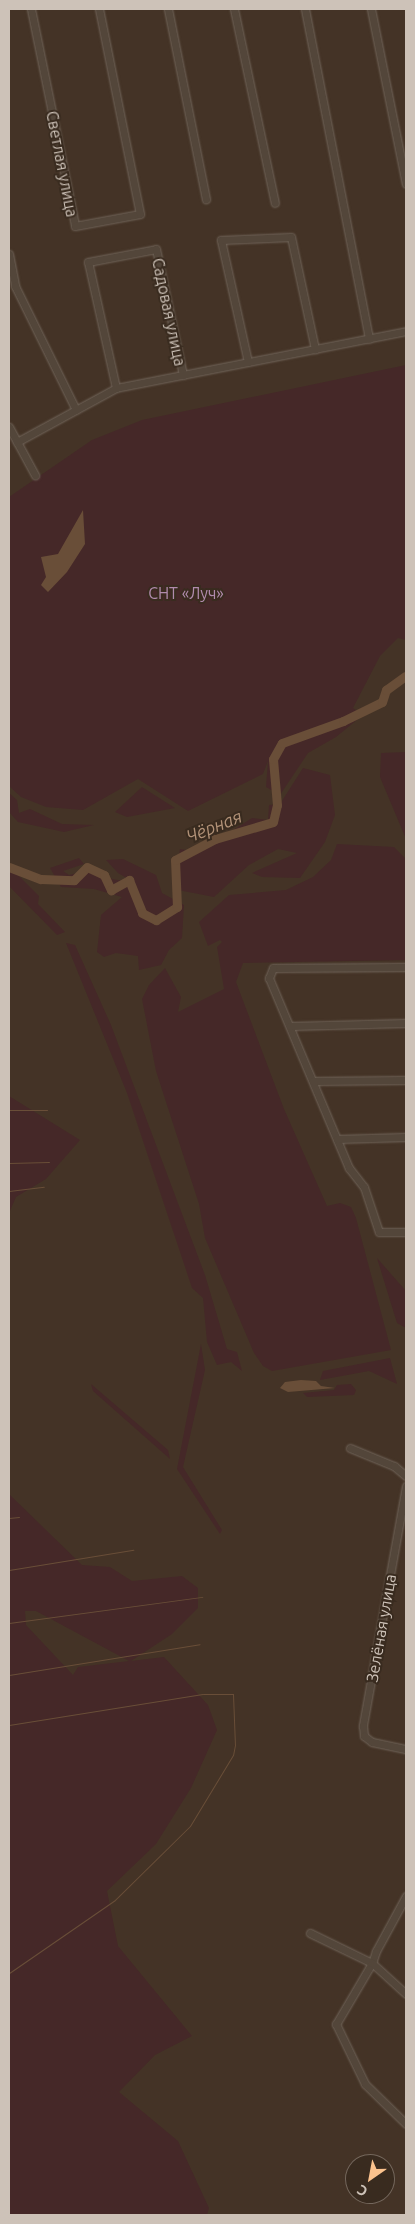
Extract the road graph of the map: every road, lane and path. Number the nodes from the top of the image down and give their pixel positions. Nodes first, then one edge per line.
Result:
1 (31, 9) edge
2 (99, 9) edge
3 (168, 9) edge
4 (234, 9) edge
5 (305, 9) edge
6 (371, 9) edge
7 (406, 184) edge
8 (206, 199) dead end
9 (275, 203) dead end
10 (9, 254) edge
11 (12, 286) edge
12 (406, 331) edge
13 (370, 339) junction
14 (315, 349) junction
15 (248, 362) junction
16 (183, 375) junction
17 (116, 388) junction
18 (76, 410) junction
19 (9, 427) edge
20 (17, 442) junction
21 (35, 475) dead end
22 (406, 967) edge
23 (406, 1023) edge
24 (290, 1026) junction
25 (406, 1080) edge
26 (313, 1081) junction
27 (406, 1087) edge
28 (406, 1137) edge
29 (337, 1138) junction
30 (406, 1232) edge
31 (350, 1448) dead end
32 (406, 1476) edge
33 (406, 1486) edge
34 (406, 1749) edge
35 (406, 1896) edge
36 (310, 1932) dead end
37 (372, 1963) junction
38 (406, 1994) edge
39 (406, 2124) edge

1 - 2 street, Светлая улица
3 - 8 street
4 - 9 street
5 - 13 street
6 - 7 street
10 - 11 street
11 - 18 street
12 - 13 street, Садовая улица
13 - 14 street, Садовая улица
14 - 15 street, Садовая улица
14 - 15 street
15 - 16 street, Садовая улица
16 - 17 street, Садовая улица
16 - 17 street, Садовая улица
17 - 18 street, Садовая улица
18 - 20 street, Садовая улица
19 - 20 street
20 - 21 street
22 - 24 street
23 - 24 street
24 - 26 street
25 - 26 street
25 - 27 street
26 - 29 street
28 - 29 street
29 - 30 street
31 - 32 street
33 - 34 street, Зелёная улица
35 - 37 street
36 - 37 street
37 - 38 street
37 - 39 street

